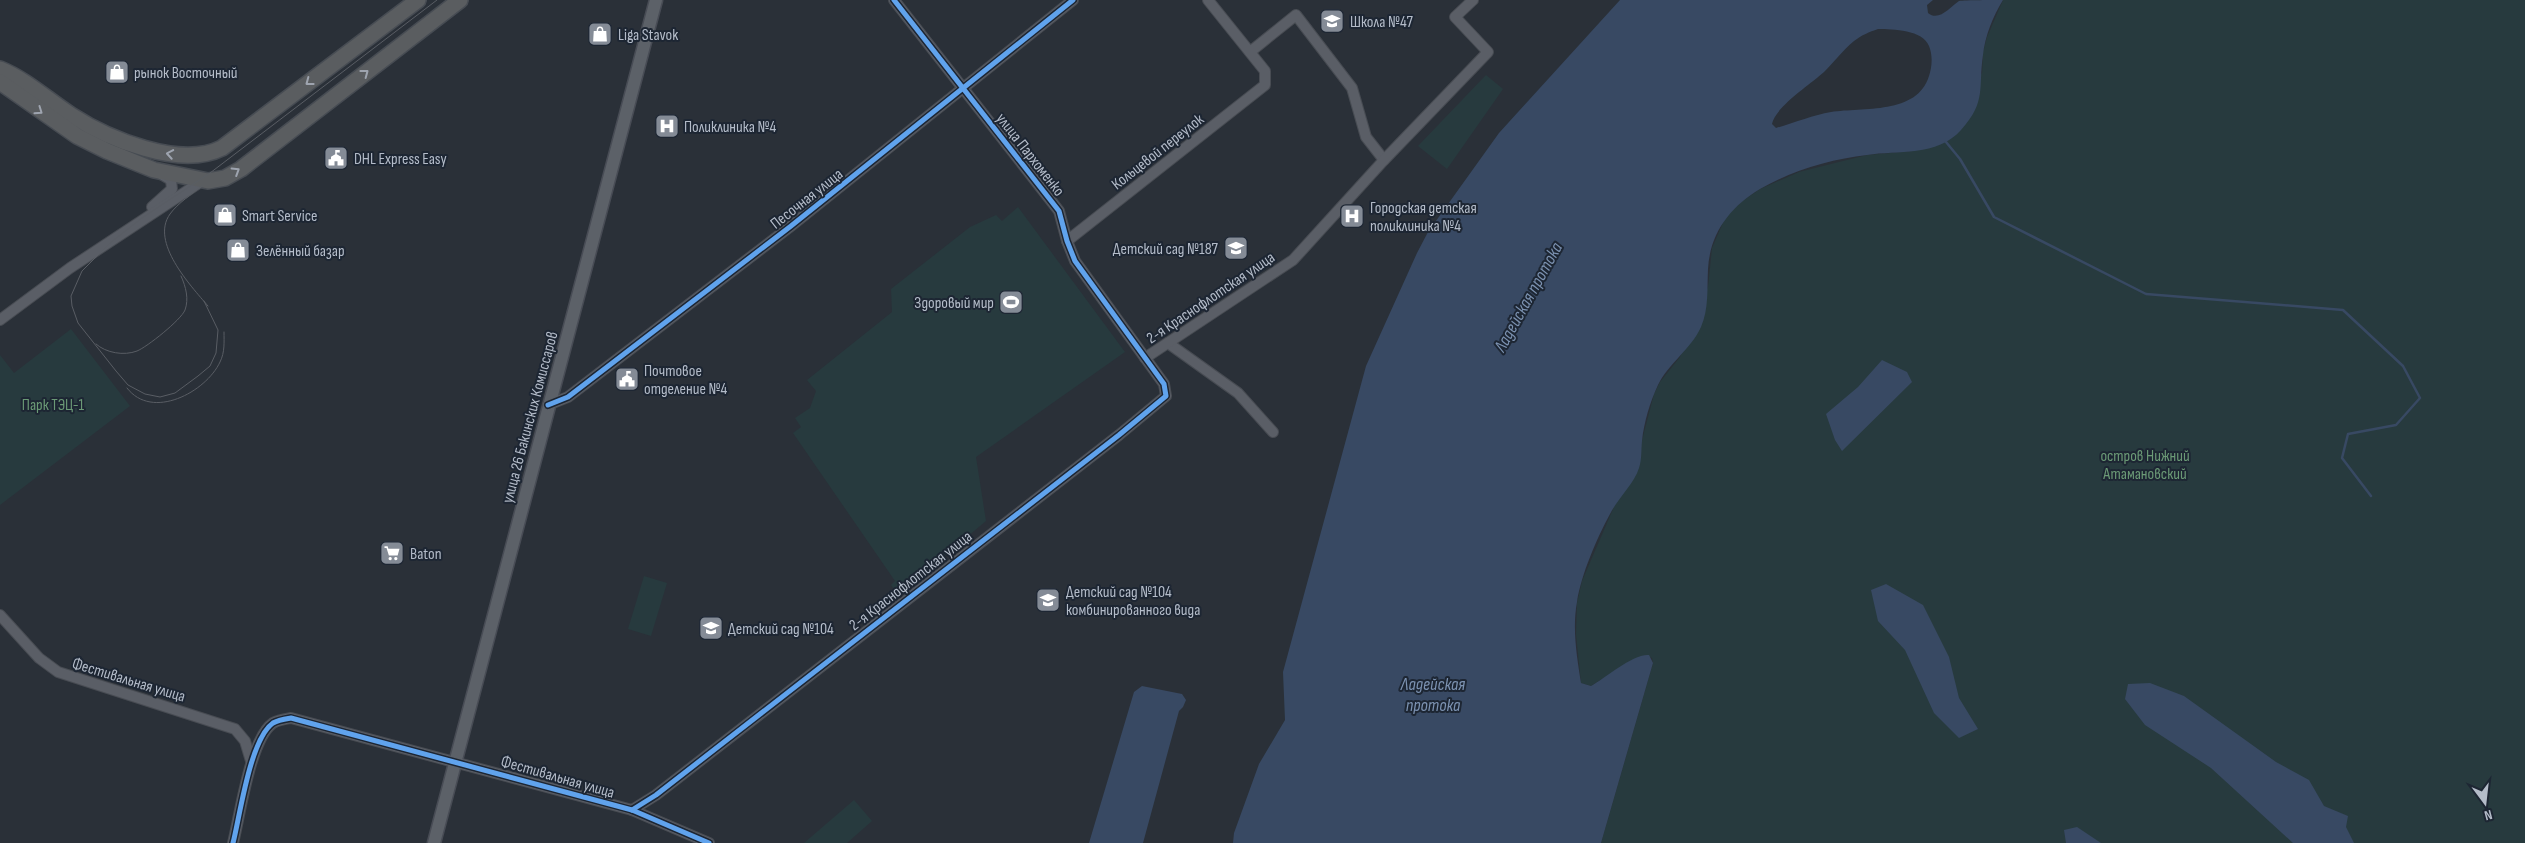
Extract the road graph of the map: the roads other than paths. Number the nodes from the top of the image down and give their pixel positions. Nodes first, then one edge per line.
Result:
1 (418, 0) edge
2 (460, 0) edge
3 (656, 0) edge
4 (894, 0) edge
5 (1073, 0) edge
6 (1208, 0) edge
7 (1473, 0) edge
8 (1250, 52) junction
9 (0, 69) edge
10 (0, 82) edge
11 (964, 88) junction
12 (1384, 160) junction
13 (154, 170) junction
14 (206, 177) junction
15 (1067, 241) junction
16 (70, 268) junction
17 (0, 320) edge
18 (1168, 343) junction
19 (1145, 358) junction
20 (548, 405) junction
21 (1273, 432) dead end
22 (0, 615) edge
23 (455, 760) junction
24 (251, 761) junction
25 (632, 810) junction
26 (233, 843) edge
27 (434, 843) edge
28 (709, 843) edge

1 -> 9 highway
14 -> 2 highway
3 - 20 main road, улица 26 Бакинских Комиссаров
4 - 11 street, улица Пархоменко
5 - 11 street, Песочная улица
6 - 8 street
7 - 12 street, 2-я Краснофлотская улица
8 - 12 street
8 - 15 street, Кольцевой переулок
10 -> 13 highway
11 - 15 street, улица Пархоменко
11 - 20 street, Песочная улица
12 - 18 street, 2-я Краснофлотская улица
13 - 14 highway
13 - 16 street
14 - 16 street
15 - 19 street, улица Пархоменко
16 - 17 street
18 - 19 street, 2-я Краснофлотская улица
18 - 21 street
19 - 25 street, 2-я Краснофлотская улица
20 - 23 main road, улица 26 Бакинских Комиссаров
22 - 24 street, Фестивальная улица
23 - 24 street, Фестивальная улица
23 - 25 street, Фестивальная улица
23 - 27 main road, улица 26 Бакинских Комиссаров
24 - 26 street, Фестивальная улица
25 - 28 street, Фестивальная улица

